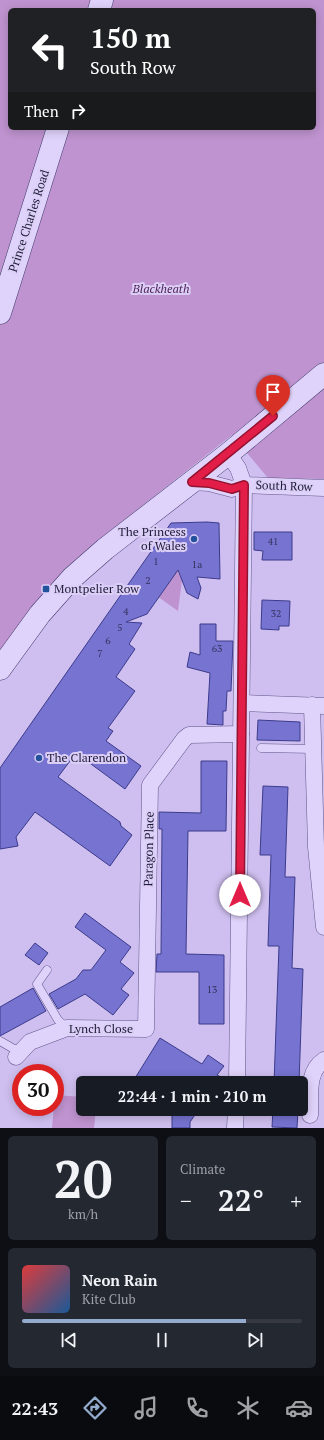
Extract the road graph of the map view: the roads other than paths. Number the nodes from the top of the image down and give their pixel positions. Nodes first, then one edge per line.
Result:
1 (57, 130) edge
2 (0, 314) edge
3 (324, 374) edge
4 (228, 454) junction
5 (192, 482) junction
6 (244, 485) junction
7 (324, 488) edge
8 (0, 669) edge
9 (242, 703) junction
10 (318, 705) edge
11 (241, 734) junction
12 (261, 748) dead end
13 (313, 749) junction
14 (324, 927) edge
15 (47, 970) dead end
16 (67, 1028) junction
17 (146, 1029) joint
18 (0, 1041) edge
19 (19, 1053) joint
20 (324, 1060) edge
21 (237, 1076) edge
22 (310, 1115) dead end
23 (236, 1116) edge
24 (235, 1128) edge

1 - 2 main road, Prince Charles Road
3 - 4 main road
4 - 5 main road
4 - 6 street, South Row
5 - 6 street, South Row
5 - 8 main road
6 - 7 street, South Row
6 - 9 street
9 - 10 street
9 - 11 street
10 - 13 street
11 - 17 street, Paragon Place
11 - 21 street
12 - 13 lane
13 - 14 street
15 - 16 lane
16 - 17 street, Lynch Close
16 - 19 street, Lynch Close
18 - 19 lane
20 - 22 street
23 - 24 street

